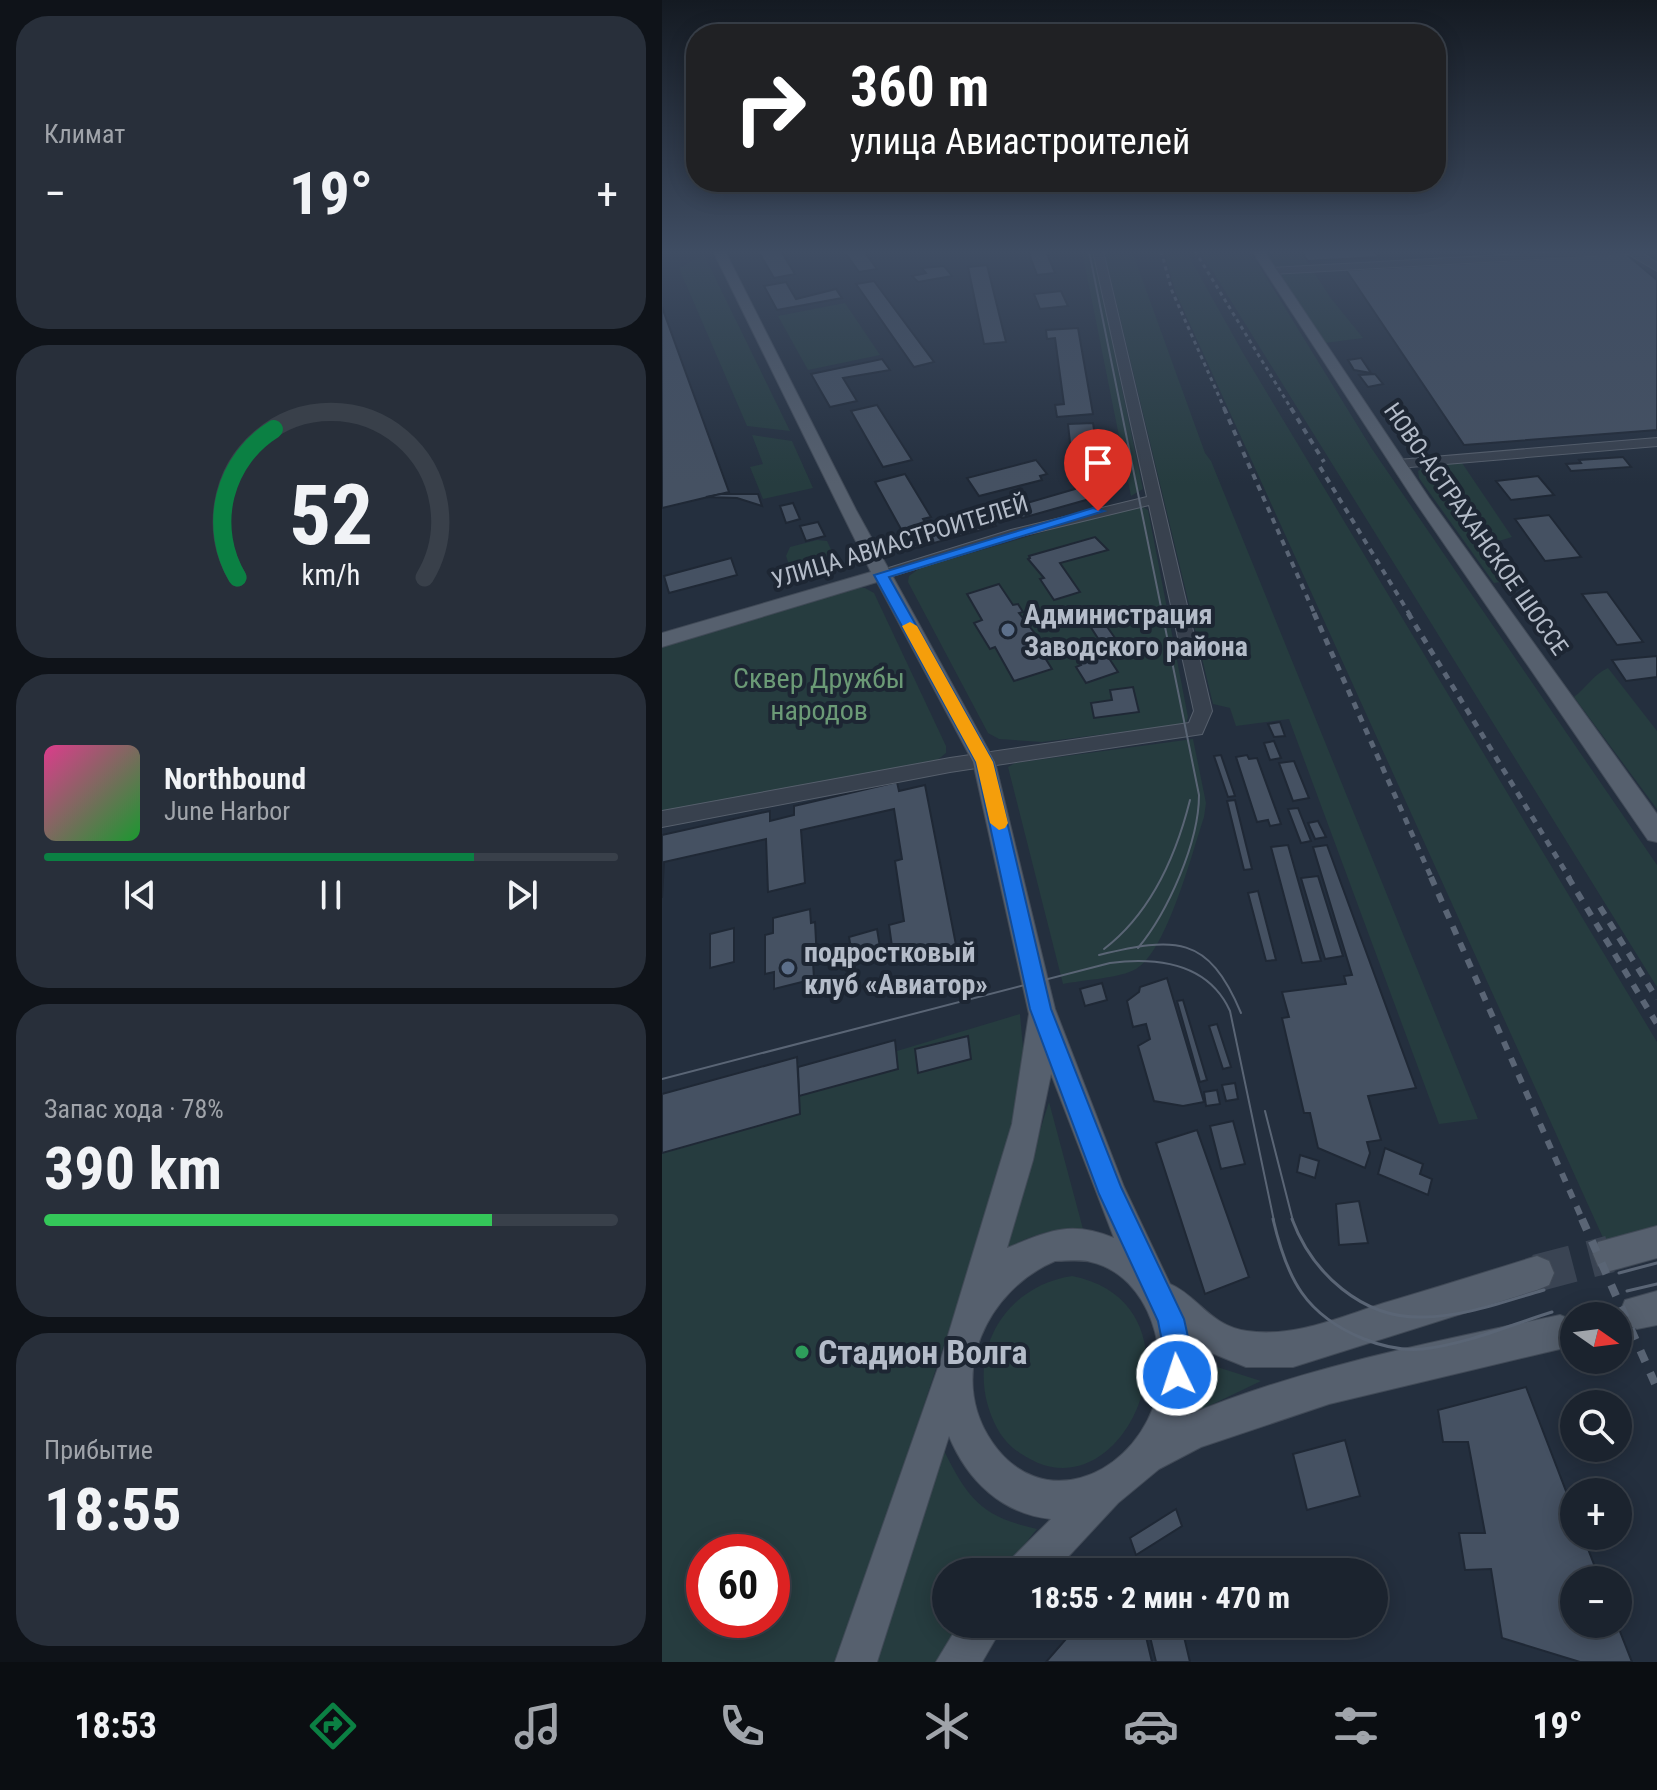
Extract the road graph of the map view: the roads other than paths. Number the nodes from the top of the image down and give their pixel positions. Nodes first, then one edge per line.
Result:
1 (758, 329) edge
2 (1115, 329) edge
3 (1309, 329) edge
4 (1657, 442) edge
5 (1398, 464) junction
6 (1154, 500) junction
7 (881, 575) junction
8 (662, 640) edge
9 (984, 762) junction
10 (662, 819) edge
11 (1657, 833) edge
12 (1041, 1009) junction
13 (1657, 1242) edge
14 (1610, 1254) tunnel mouth
15 (1537, 1273) tunnel mouth
16 (1155, 1287) junction
17 (1560, 1332) dead end
18 (964, 1333) junction
19 (1144, 1457) junction
20 (1114, 1484) junction
21 (1039, 1558) edge
22 (974, 1638) edge
23 (856, 1662) edge
24 (957, 1662) edge

1 - 7 main road
2 - 6 street
3 - 5 main road, НОВО-АСТРАХАНСКОЕ ШОССЕ
4 - 5 street
5 - 11 main road, НОВО-АСТРАХАНСКОЕ ШОССЕ
6 - 7 street, УЛИЦА АВИАСТРОИТЕЛЕЙ
6 - 9 street
7 - 8 main road, УЛИЦА АВИАСТРОИТЕЛЕЙ
7 - 9 main road
9 - 10 street
9 - 12 main road
12 - 16 main road
12 - 18 main road
13 - 14 main road
15 - 16 main road
16 - 18 main road
16 - 19 main road
17 - 19 main road
18 - 20 main road
18 - 23 main road
19 - 20 main road
20 - 21 main road
22 - 24 main road

